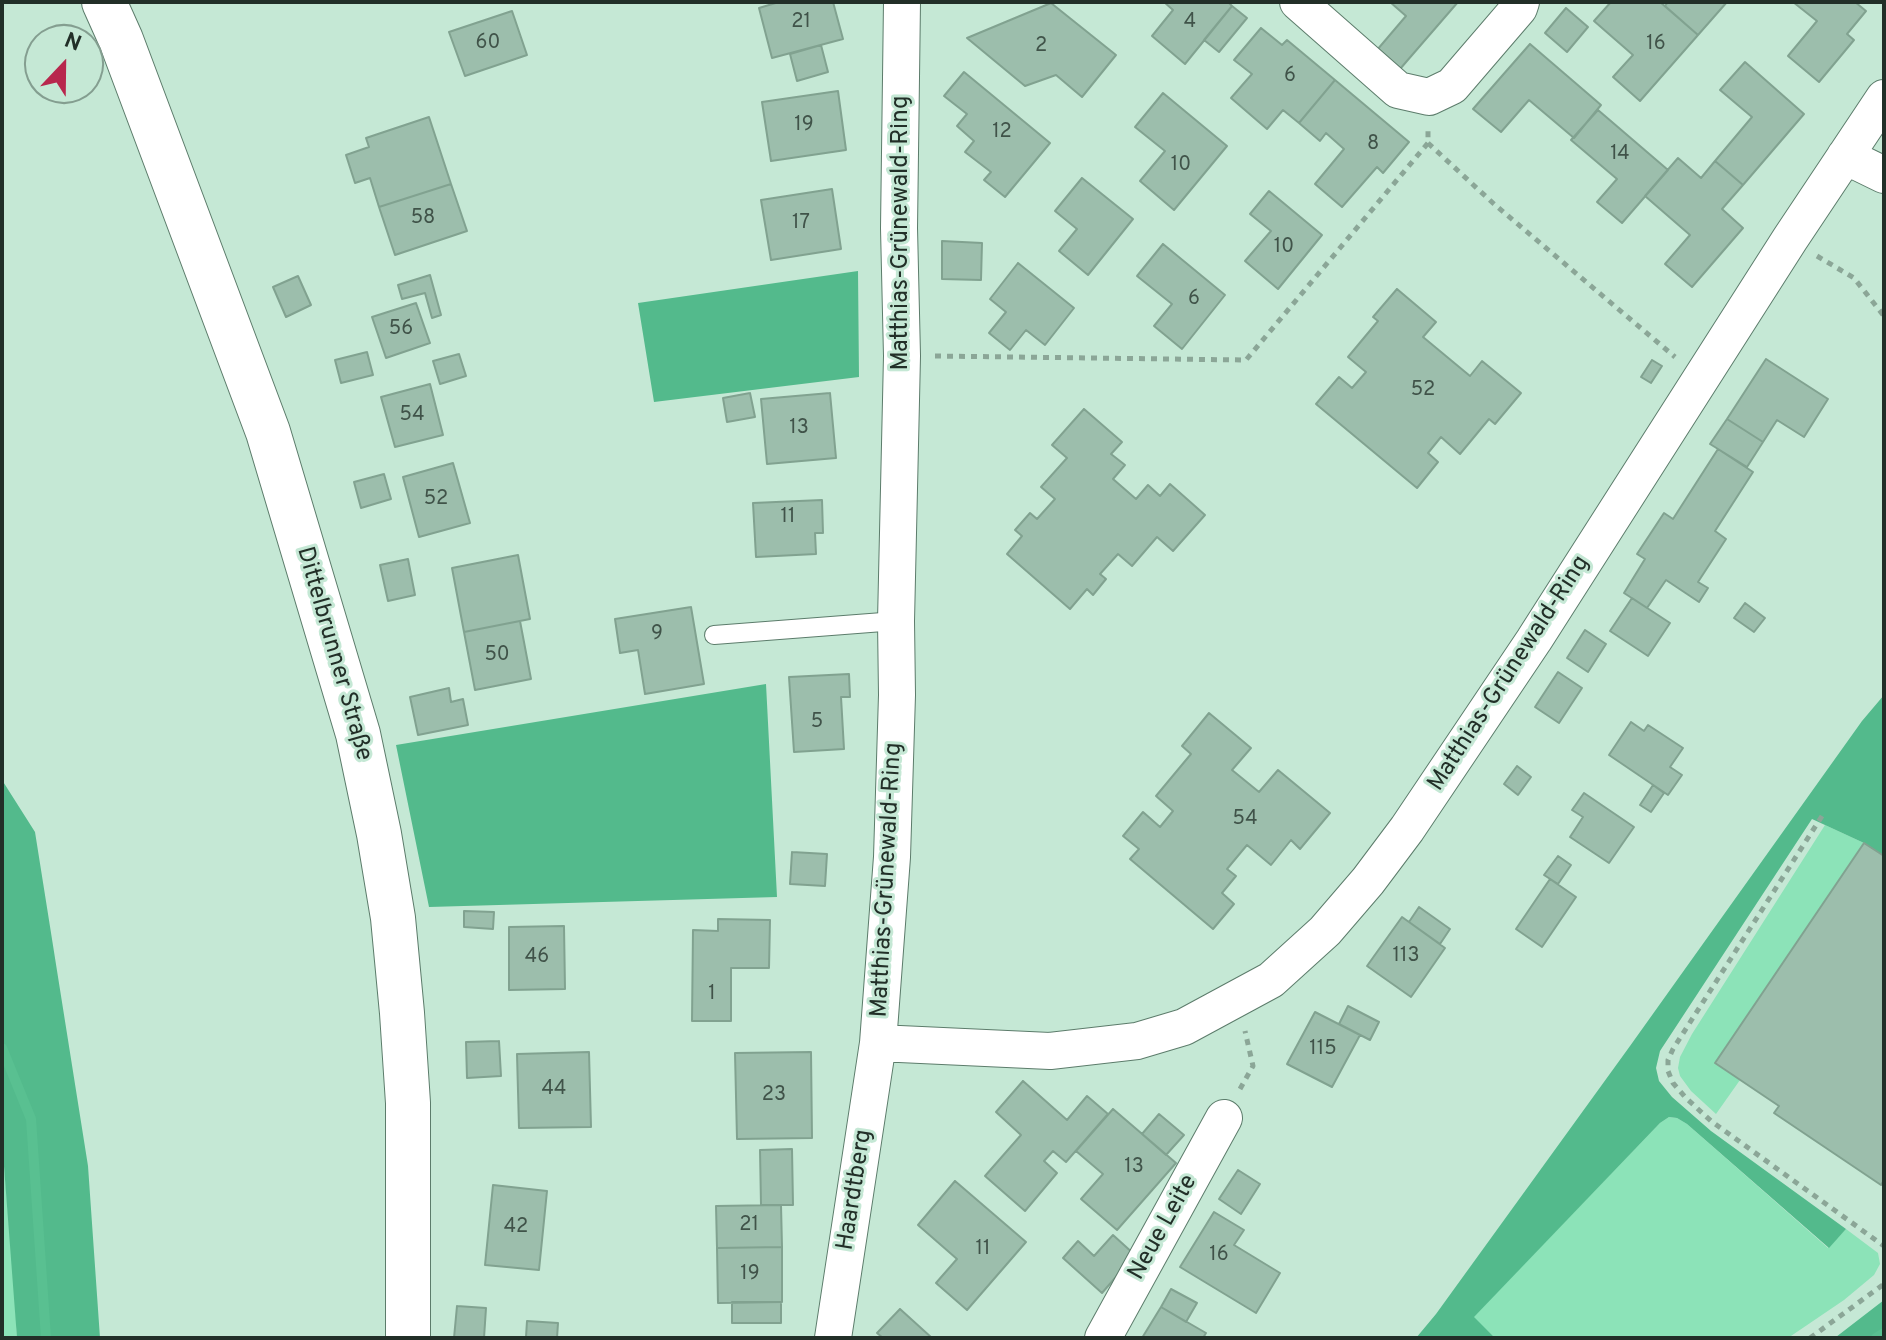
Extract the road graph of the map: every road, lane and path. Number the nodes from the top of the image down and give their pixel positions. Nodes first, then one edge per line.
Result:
1 (104, 2) edge
2 (1298, 2) edge
3 (1521, 2) edge
4 (908, 4) edge
5 (1429, 97) junction
6 (1884, 98) edge
7 (1428, 143) junction
8 (1845, 156) junction
9 (1884, 175) edge
10 (1854, 278) dead end
11 (1884, 316) edge
12 (1670, 353) dead end
13 (902, 356) junction
14 (896, 621) junction
15 (714, 635) dead end
16 (1822, 816) dead end
17 (1237, 999) junction
18 (878, 1043) junction
19 (1224, 1118) joint
20 (1884, 1246) edge
21 (1884, 1284) edge
22 (408, 1338) edge
23 (833, 1338) edge
24 (1103, 1338) edge
25 (1810, 1338) edge

1 - 22 street, Dittelbrunner Straße
2 - 5 street
3 - 5 street
4 - 13 street, Matthias-Grünewald-Ring
5 - 7 path
6 - 8 street, Matthias-Grünewald-Ring
7 - 12 path
7 - 13 path
8 - 9 street
8 - 17 street, Matthias-Grünewald-Ring
10 - 11 path
13 - 14 street, Matthias-Grünewald-Ring
14 - 15 lane
14 - 18 street, Matthias-Grünewald-Ring
16 - 20 path
17 - 18 street, Matthias-Grünewald-Ring
17 - 19 path
18 - 23 street, Haardtberg
19 - 24 street, Neue Leite
21 - 25 path

